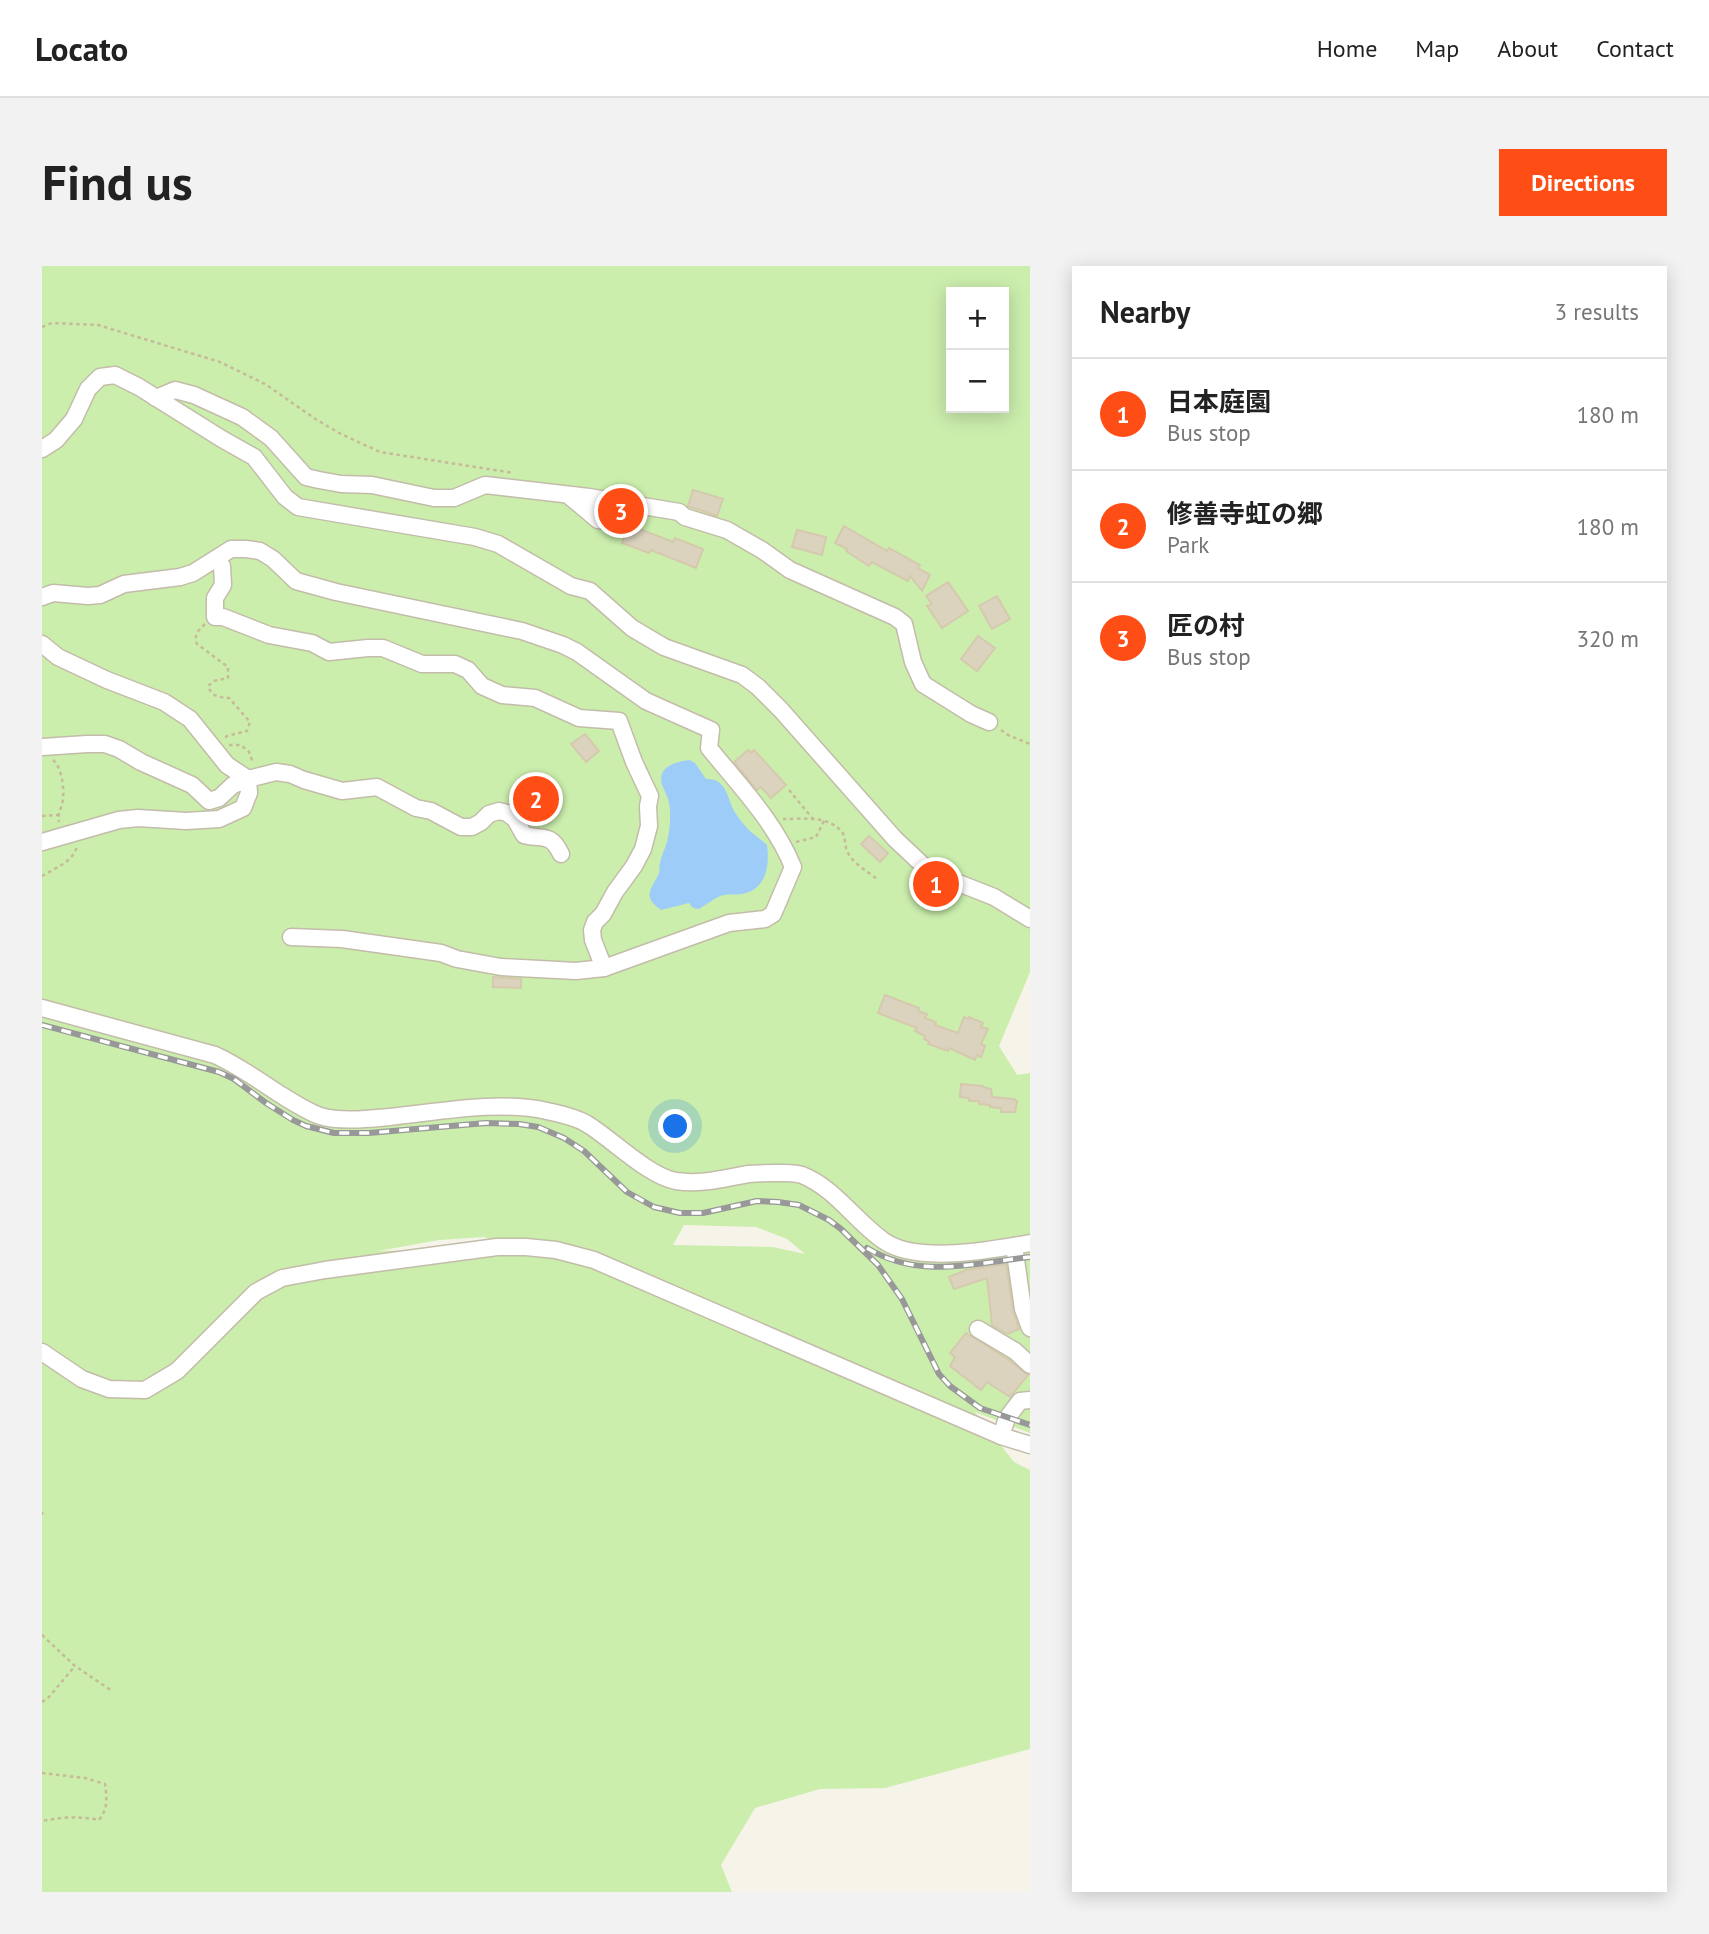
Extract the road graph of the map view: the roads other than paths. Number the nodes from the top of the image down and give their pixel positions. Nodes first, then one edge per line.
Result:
1 (156, 398) junction
2 (42, 449) edge
3 (216, 559) junction
4 (42, 597) edge
5 (42, 644) edge
6 (989, 722) road end
7 (45, 752) edge
8 (248, 779) junction
9 (42, 842) edge
10 (561, 854) dead end
11 (1030, 919) edge
12 (291, 937) dead end
13 (604, 968) junction
14 (42, 1008) edge
15 (1030, 1230) edge
16 (1022, 1244) edge
17 (1025, 1289) edge
18 (1030, 1328) edge
19 (978, 1329) dead end
20 (1030, 1334) edge
21 (42, 1352) edge
22 (1014, 1352) junction
23 (1030, 1365) edge
24 (1030, 1385) edge
25 (1025, 1400) edge
26 (1001, 1436) junction
27 (1030, 1445) edge

1 - 2 street
1 - 6 street
1 - 11 street
3 - 4 street
3 - 13 street
3 - 13 street
5 - 8 street
7 - 8 street
8 - 9 street
8 - 10 street
12 - 13 street
14 - 16 street
15 - 16 street
16 - 17 street
17 - 18 street
19 - 22 street
20 - 22 street
21 - 26 street
22 - 23 street
24 - 25 street
25 - 26 street
26 - 27 street

